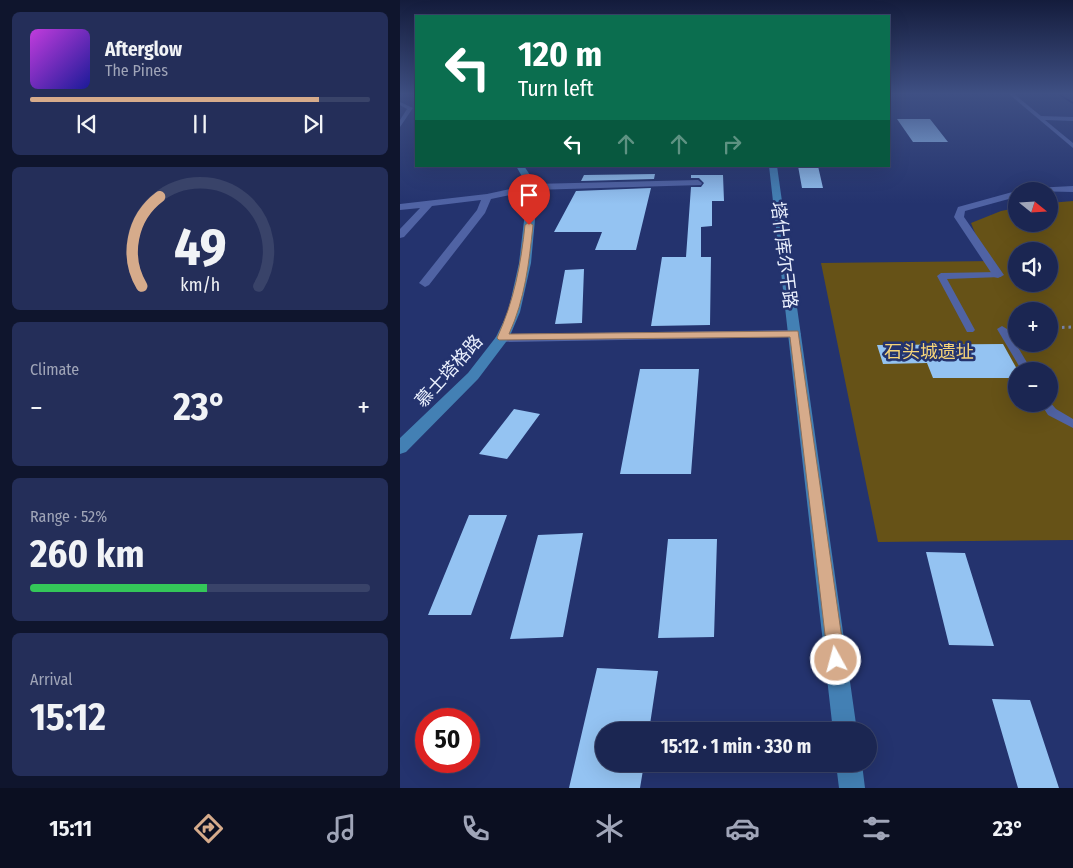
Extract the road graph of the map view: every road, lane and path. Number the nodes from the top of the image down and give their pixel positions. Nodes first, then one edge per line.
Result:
1 (1055, 131) edge
2 (1073, 146) edge
3 (521, 167) edge
4 (773, 167) edge
5 (698, 183) dead end
6 (533, 186) junction
7 (1073, 189) edge
8 (1058, 190) edge
9 (1008, 195) edge
10 (487, 197) junction
11 (428, 204) junction
12 (400, 207) edge
13 (400, 235) edge
14 (998, 275) joint
15 (425, 283) dead end
16 (1073, 327) edge
17 (1058, 328) edge
18 (1002, 329) dead end
19 (970, 330) dead end
20 (794, 334) junction
21 (502, 338) junction
22 (1022, 362) edge
23 (1052, 412) edge
24 (1073, 424) edge
25 (400, 448) edge
26 (844, 722) edge
27 (850, 772) edge
28 (852, 788) edge

1 - 2 lane
3 - 6 main road
4 - 20 main road, 塔什库尔干路
5 - 6 street
6 - 10 street
6 - 21 main road, 慕士塔格路
7 - 8 street
9 - 14 street
10 - 11 street
10 - 15 street
11 - 12 street
11 - 13 street
14 - 19 lane
16 - 17 path
18 - 22 lane
20 - 21 street
20 - 26 main road, 塔什库尔干路
21 - 25 main road, 慕士塔格路
23 - 24 lane
27 - 28 main road

